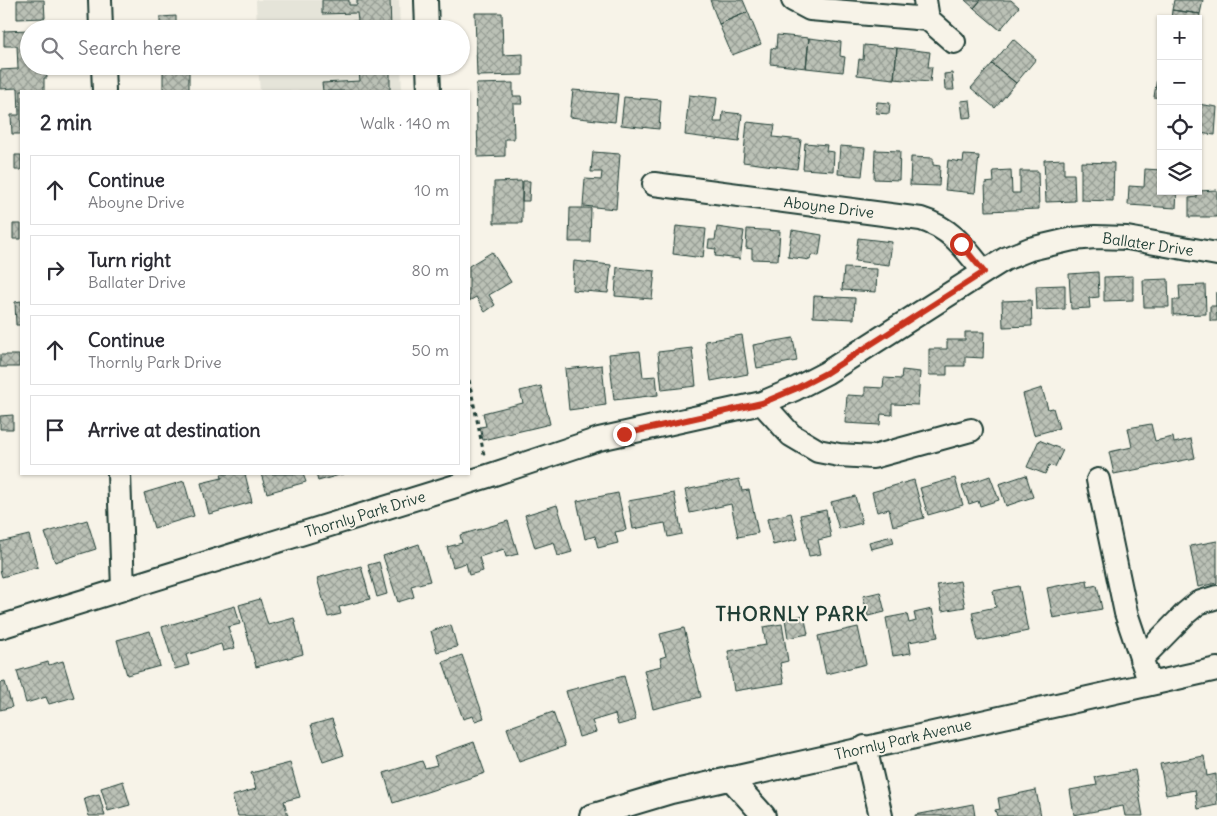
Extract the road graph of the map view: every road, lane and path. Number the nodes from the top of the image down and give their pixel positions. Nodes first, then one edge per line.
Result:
1 (100, 0) edge
2 (426, 0) edge
3 (793, 0) edge
4 (927, 10) edge
5 (101, 20) edge
6 (427, 20) edge
7 (954, 42) dead end
8 (103, 75) edge
9 (428, 75) edge
10 (104, 90) edge
11 (429, 90) edge
12 (654, 184) dead end
13 (1217, 254) edge
14 (984, 272) junction
15 (470, 385) edge
16 (762, 403) junction
17 (971, 430) dead end
18 (119, 475) edge
19 (488, 476) junction
20 (1098, 480) dead end
21 (123, 589) junction
22 (1217, 597) edge
23 (0, 627) edge
24 (1141, 659) junction
25 (1217, 669) edge
26 (1150, 684) junction
27 (865, 747) junction
28 (730, 778) junction
29 (591, 816) edge
30 (764, 816) edge
31 (881, 816) edge

1 - 5 street
2 - 6 street
3 - 4 street
4 - 7 street
8 - 10 street
9 - 11 street
12 - 14 street, Aboyne Drive
13 - 14 street, Ballater Drive
14 - 16 street, Ballater Drive
15 - 19 path
16 - 17 street
16 - 19 street, Thornly Park Drive
18 - 21 street
19 - 21 street, Thornly Park Drive
20 - 24 street
21 - 23 street, Thornly Park Drive
22 - 24 street
24 - 26 street
25 - 26 street, Thornly Park Avenue
26 - 27 street, Thornly Park Avenue
27 - 28 street, Thornly Park Avenue
27 - 31 street
28 - 29 street, Thornly Park Avenue
28 - 30 street

